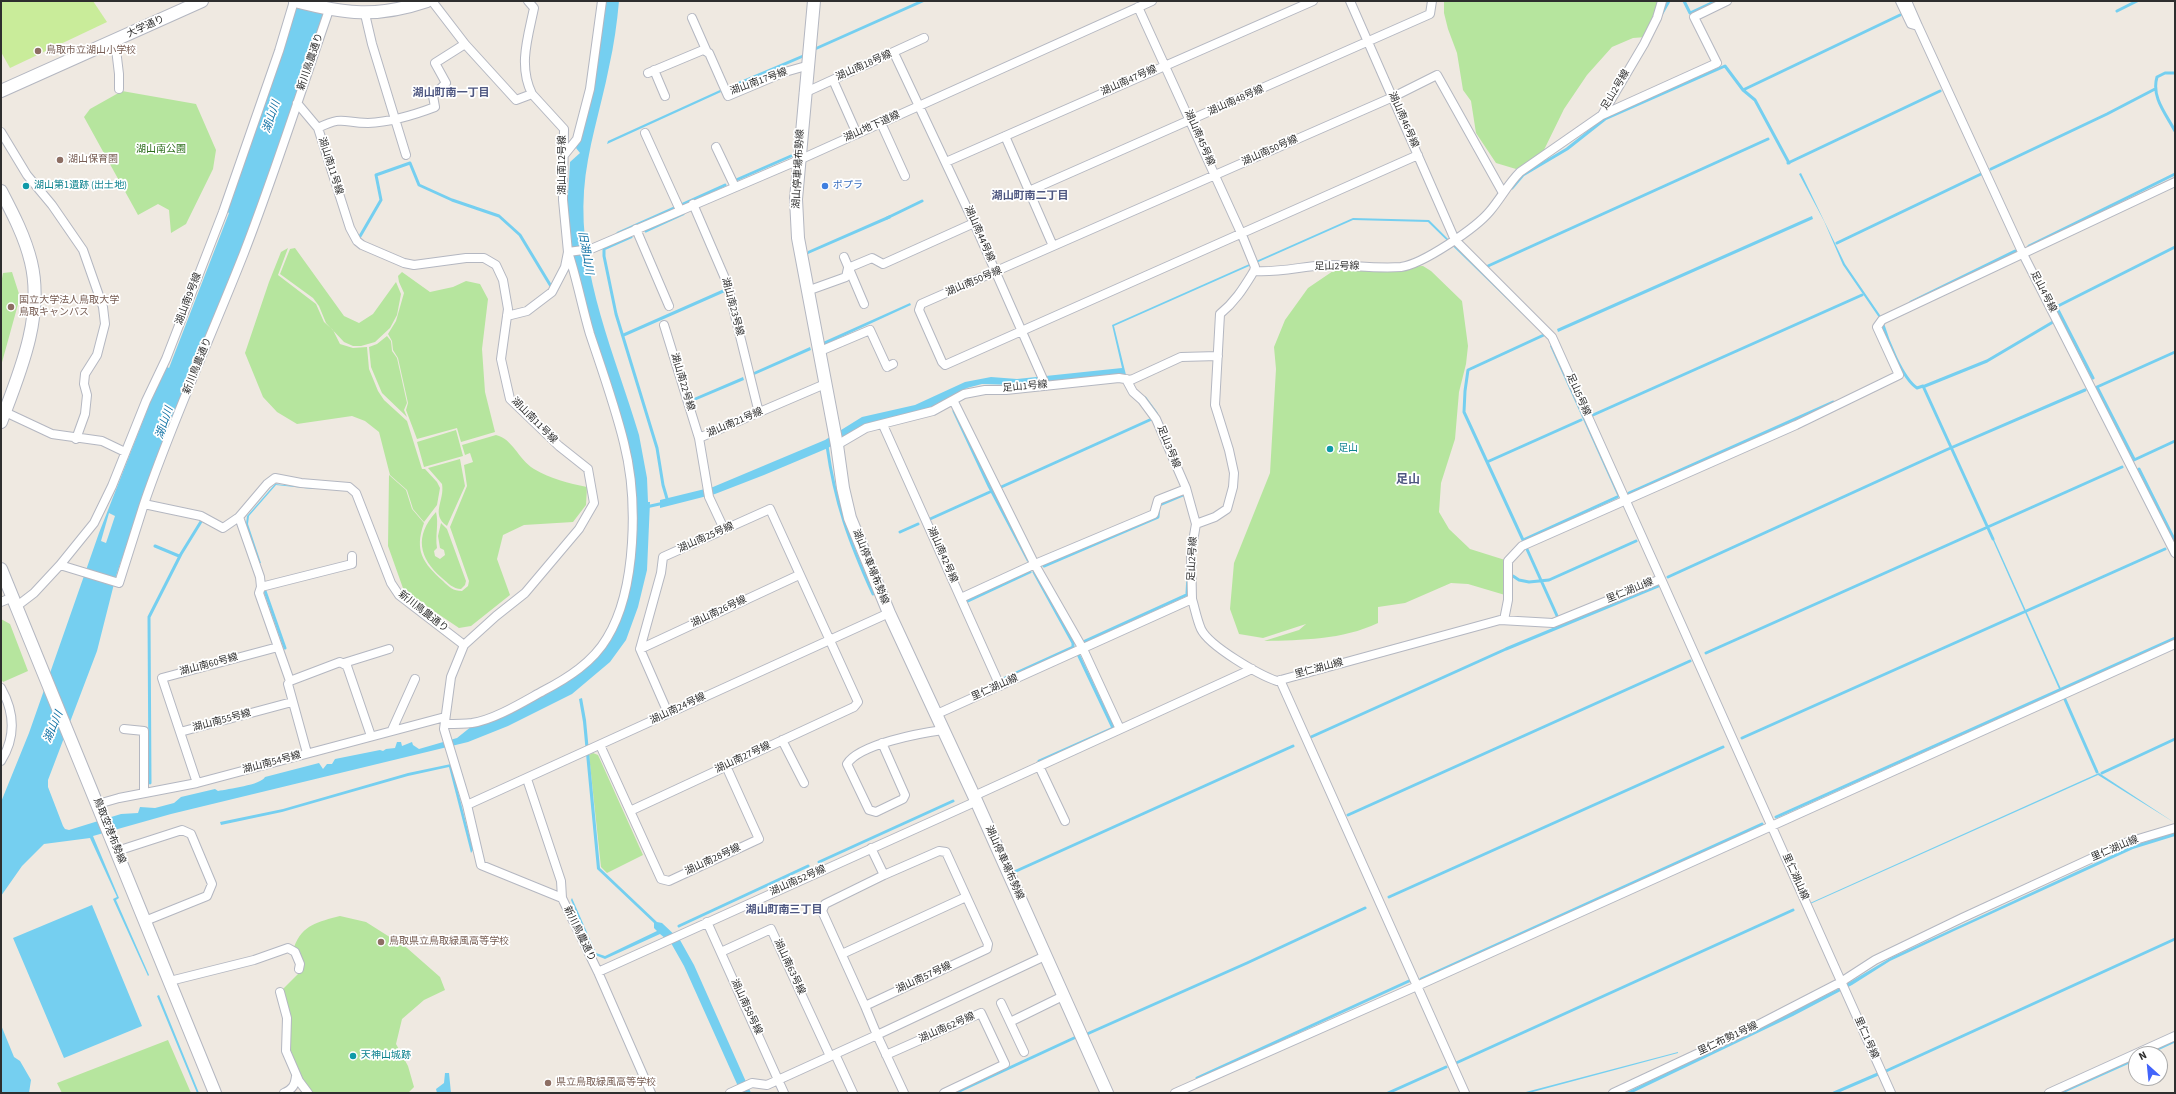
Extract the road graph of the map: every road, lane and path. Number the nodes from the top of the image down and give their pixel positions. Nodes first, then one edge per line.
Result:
1 (202, 1) edge
2 (295, 1) edge
3 (427, 1) edge
4 (432, 1) edge
5 (528, 1) edge
6 (602, 1) edge
7 (814, 1) edge
8 (1152, 1) edge
9 (1313, 1) edge
10 (1350, 1) edge
11 (1432, 1) edge
12 (1662, 1) edge
13 (1727, 1) edge
14 (1900, 1) edge
15 (1907, 1) edge
16 (1138, 7) junction
17 (328, 10) junction
18 (365, 14) junction
19 (692, 18) dead end
20 (1918, 26) junction
21 (924, 38) dead end
22 (115, 41) junction
23 (1368, 42) junction
24 (465, 44) junction
25 (707, 52) junction
26 (894, 52) junction
27 (1165, 64) junction
28 (806, 66) junction
29 (833, 80) junction
30 (119, 89) dead end
31 (1, 91) edge
32 (804, 93) junction
33 (532, 94) junction
34 (665, 96) dead end
35 (1393, 97) junction
36 (297, 103) junction
37 (919, 106) junction
38 (1602, 115) junction
39 (394, 120) junction
40 (1191, 121) junction
41 (881, 123) junction
42 (318, 128) junction
43 (1, 132) edge
44 (646, 133) dead end
45 (857, 134) junction
46 (1005, 136) junction
47 (716, 147) dead end
48 (565, 154) junction
49 (406, 155) dead end
50 (1418, 155) junction
51 (799, 160) junction
52 (946, 162) junction
53 (905, 176) dead end
54 (1215, 176) junction
55 (2175, 182) edge
56 (735, 187) junction
57 (1, 191) edge
58 (1029, 191) junction
59 (1502, 193) junction
60 (694, 204) junction
61 (680, 210) junction
62 (974, 223) junction
63 (636, 230) junction
64 (1242, 234) junction
65 (1455, 240) junction
66 (1053, 246) junction
67 (571, 252) junction
68 (2023, 254) junction
69 (844, 257) dead end
70 (848, 268) junction
71 (1254, 271) junction
72 (995, 272) junction
73 (807, 291) junction
74 (864, 304) dead end
75 (669, 306) dead end
76 (507, 316) junction
77 (664, 325) dead end
78 (1021, 331) junction
79 (818, 352) junction
80 (1218, 356) junction
81 (893, 364) dead end
82 (1126, 379) junction
83 (1044, 382) junction
84 (825, 384) junction
85 (953, 400) junction
86 (759, 413) junction
87 (3, 417) edge
88 (883, 425) junction
89 (699, 438) junction
90 (76, 439) junction
91 (837, 445) junction
92 (125, 452) junction
93 (1186, 489) junction
94 (1625, 500) junction
95 (144, 504) junction
96 (239, 517) junction
97 (1196, 524) junction
98 (724, 529) junction
99 (2175, 554) edge
100 (352, 556) dead end
101 (60, 564) junction
102 (1035, 564) junction
103 (1, 569) edge
104 (799, 575) junction
105 (1661, 579) junction
106 (261, 587) junction
107 (961, 598) junction
108 (1192, 599) junction
109 (1, 602) edge
110 (15, 602) junction
111 (889, 613) junction
112 (1504, 620) junction
113 (830, 640) junction
114 (2175, 644) edge
115 (464, 645) junction
116 (278, 647) junction
117 (389, 649) dead end
118 (640, 649) junction
119 (1083, 649) junction
120 (344, 663) junction
121 (1252, 669) junction
122 (415, 679) dead end
123 (1280, 680) junction
124 (290, 681) junction
125 (1000, 686) junction
126 (1, 688) edge
127 (292, 702) junction
128 (668, 713) junction
129 (937, 714) junction
130 (445, 723) junction
131 (124, 729) dead end
132 (1120, 729) junction
133 (392, 730) junction
134 (943, 730) junction
135 (180, 732) junction
136 (371, 736) junction
137 (782, 740) junction
138 (882, 744) junction
139 (600, 745) junction
140 (307, 753) junction
141 (1, 761) edge
142 (726, 766) junction
143 (1039, 766) junction
144 (527, 779) junction
145 (197, 783) junction
146 (804, 783) dead end
147 (144, 793) junction
148 (976, 798) junction
149 (467, 805) junction
150 (99, 806) junction
151 (630, 811) junction
152 (1065, 821) dead end
153 (1772, 825) junction
154 (2175, 828) edge
155 (115, 846) junction
156 (872, 848) junction
157 (884, 875) junction
158 (966, 897) junction
159 (562, 898) junction
160 (145, 921) junction
161 (707, 922) junction
162 (721, 952) junction
163 (842, 954) junction
164 (1045, 956) junction
165 (299, 969) dead end
166 (598, 972) junction
167 (170, 981) junction
168 (1841, 982) junction
169 (1417, 986) junction
170 (280, 992) dead end
171 (1063, 996) junction
172 (1001, 1003) dead end
173 (865, 1006) junction
174 (1010, 1022) junction
175 (877, 1035) junction
176 (2175, 1036) edge
177 (1024, 1052) dead end
178 (833, 1055) junction
179 (886, 1055) junction
180 (296, 1076) junction
181 (779, 1079) junction
182 (215, 1093) edge
183 (284, 1093) edge
184 (308, 1093) edge
185 (651, 1093) edge
186 (730, 1093) edge
187 (784, 1093) edge
188 (853, 1093) edge
189 (904, 1093) edge
190 (944, 1093) edge
191 (1106, 1093) edge
192 (1175, 1093) edge
193 (1465, 1093) edge
194 (1613, 1093) edge
195 (1891, 1093) edge
196 (2050, 1093) edge

1 - 22 main road, 大学通り
2 - 17 main road
2 - 92 street, 湖山南9号線
3 - 18 main road
4 - 24 street
5 - 33 street
6 - 48 street
7 - 28 main road, 湖山停車場布勢線
8 - 16 street, 湖山地下道線
9 - 27 street, 湖山南47号線
10 - 23 street, 湖山南46号線
11 - 23 street, 湖山南48号線
12 - 38 street, 足山2号線
13 - 38 street
14 - 20 street
15 - 20 street
16 - 27 street, 湖山南45号線
16 - 37 street, 湖山地下道線
17 - 18 main road
17 - 36 street, 新川鳥農通り
18 - 39 street
19 - 25 street
20 - 68 street, 足山4号線
21 - 26 street, 湖山南18号線
22 - 30 street
22 - 31 main road, 大学通り
23 - 35 street, 湖山南46号線
23 - 40 street, 湖山南48号線
24 - 33 street
24 - 39 street
25 - 28 street, 湖山南17号線
25 - 34 street
26 - 29 street, 湖山南18号線
26 - 37 street, 湖山南44号線
27 - 40 street, 湖山南45号線
27 - 46 street, 湖山南47号線
28 - 32 main road, 湖山停車場布勢線
29 - 32 street, 湖山南18号線
29 - 45 street
32 - 51 main road, 湖山停車場布勢線
33 - 48 street, 湖山南12号線
35 - 50 street, 湖山南46号線
35 - 54 street, 湖山南50号線
35 - 59 street, 湖山南50号線
36 - 42 street, 湖山南11号線
36 - 95 street, 新川鳥農通り
37 - 41 street, 湖山地下道線
37 - 52 street, 湖山南44号線
38 - 59 street, 足山2号線
39 - 42 street
39 - 49 street
40 - 54 street, 湖山南45号線
40 - 58 street, 湖山南48号線
41 - 45 street, 湖山地下道線
41 - 53 street
42 - 76 street, 湖山南11号線
43 - 90 street
44 - 61 street
45 - 51 street, 湖山地下道線
46 - 52 street, 湖山南47号線
46 - 58 street
47 - 56 street
48 - 67 street, 湖山南12号線
50 - 64 street, 湖山南50号線
50 - 65 street, 湖山南46号線
51 - 56 street, 湖山地下道線
51 - 73 main road, 湖山停車場布勢線
52 - 62 street, 湖山南44号線
54 - 64 street, 湖山南45号線
54 - 66 street, 湖山南50号線
55 - 68 street
56 - 60 street, 湖山地下道線
57 - 87 main road
58 - 66 street
59 - 65 street, 足山2号線
60 - 61 street, 湖山地下道線
60 - 86 street, 湖山南23号線
61 - 63 street, 湖山地下道線
62 - 70 street
62 - 72 street, 湖山南44号線
63 - 67 street, 湖山地下道線
63 - 75 street
64 - 71 street, 湖山南45号線
64 - 78 street, 湖山南50号線
65 - 71 street, 足山2号線
65 - 94 street, 足山5号線
66 - 72 street, 湖山南50号線
67 - 76 street, 湖山南12号線
67 - 130 street, 湖山南54号線
68 - 94 street
68 - 99 street, 足山4号線
69 - 70 street
70 - 73 street
70 - 74 street
71 - 80 street, 足山2号線
72 - 78 street, 湖山南44号線
72 - 78 street, 湖山南50号線
73 - 79 main road, 湖山停車場布勢線
76 - 115 street, 湖山南11号線
77 - 89 street, 湖山南22号線
78 - 83 street, 湖山南44号線
79 - 81 street
79 - 84 main road, 湖山停車場布勢線
80 - 82 street, 足山1号線
80 - 97 street, 足山2号線
82 - 83 street, 足山1号線
82 - 93 street, 足山3号線
83 - 85 street, 足山1号線
84 - 86 street, 湖山南21号線
84 - 91 main road, 湖山停車場布勢線
85 - 88 street, 足山1号線
85 - 102 street
86 - 89 street, 湖山南21号線
87 - 90 street
88 - 91 street, 足山1号線
88 - 107 street, 湖山南42号線
89 - 98 street, 湖山南21号線
90 - 92 street
91 - 111 main road, 湖山停車場布勢線
92 - 101 street, 湖山南9号線
93 - 97 street, 足山3号線
93 - 102 street
94 - 105 street, 足山5号線
94 - 112 street
95 - 96 street, 新川鳥農通り
95 - 101 street
96 - 106 street
96 - 115 street, 新川鳥農通り
97 - 108 street, 足山2号線
98 - 104 street, 湖山南25号線
98 - 118 street, 湖山南25号線
100 - 106 street
101 - 110 street, 湖山南9号線
102 - 107 street
102 - 119 street
103 - 110 main road, 鳥取空港布勢線
104 - 113 street, 湖山南25号線
104 - 118 street, 湖山南26号線
105 - 112 street, 里仁湖山線
105 - 153 street, 里仁湖山線
106 - 116 street
107 - 125 street, 湖山南42号線
108 - 119 street, 里仁湖山線
108 - 121 street
109 - 110 street, 湖山南9号線
110 - 150 main road, 鳥取空港布勢線
111 - 113 street, 湖山南24号線
111 - 129 main road, 湖山停車場布勢線
112 - 123 street, 里仁湖山線
113 - 128 street, 湖山南24号線
113 - 137 street, 湖山南27号線
114 - 153 street
115 - 130 street
116 - 124 street
116 - 135 street, 湖山南60号線
117 - 120 street
118 - 128 street
119 - 125 street, 里仁湖山線
119 - 132 street
120 - 124 street
120 - 136 street
121 - 123 street
121 - 132 street, 湖山南52号線
122 - 133 street
123 - 169 street
124 - 127 street
125 - 129 street, 里仁湖山線
126 - 141 street
127 - 135 street, 湖山南55号線
127 - 140 street
128 - 139 street, 湖山南24号線
129 - 134 main road, 湖山停車場布勢線
130 - 133 street, 湖山南54号線
130 - 149 street, 新川鳥農通り
131 - 147 street
132 - 143 street, 湖山南52号線
133 - 136 street, 湖山南54号線
134 - 138 street
134 - 148 main road, 湖山停車場布勢線
135 - 145 street, 湖山南55号線
136 - 140 street, 湖山南54号線
137 - 142 street, 湖山南27号線
137 - 146 street
138 - 138 street
139 - 144 street, 湖山南24号線
139 - 151 street
140 - 145 street, 湖山南54号線
142 - 151 street, 湖山南27号線
142 - 151 street, 湖山南28号線
143 - 148 street, 湖山南52号線
143 - 152 street
144 - 149 street, 湖山南24号線
144 - 159 street
145 - 147 street, 湖山南54号線
147 - 150 street, 湖山南54号線
148 - 156 street, 湖山南52号線
148 - 164 main road, 湖山停車場布勢線
149 - 159 street, 新川鳥農通り
150 - 155 main road, 鳥取空港布勢線
153 - 168 street, 里仁湖山線
153 - 169 street
154 - 168 street, 里仁湖山線
155 - 160 main road, 鳥取空港布勢線
155 - 160 street
156 - 157 street
156 - 161 street, 湖山南52号線
157 - 158 street, 湖山南57号線
157 - 163 street, 湖山南57号線
158 - 163 street
158 - 173 street, 湖山南57号線
159 - 166 street, 新川鳥農通り
160 - 167 main road, 鳥取空港布勢線
161 - 162 street, 湖山南58号線
161 - 166 street, 湖山南52号線
162 - 178 street, 湖山南63号線
162 - 181 street, 湖山南58号線
163 - 173 street, 湖山南57号線
164 - 171 main road, 湖山停車場布勢線
164 - 175 street
165 - 167 street
166 - 185 street, 新川鳥農通り
167 - 182 main road, 鳥取空港布勢線
168 - 194 street, 里仁布勢1号線
168 - 195 street, 里仁1号線
169 - 192 street
169 - 193 street
170 - 180 street
171 - 174 street
171 - 191 main road, 湖山停車場布勢線
172 - 174 street
173 - 175 street
174 - 177 street
175 - 178 street
175 - 179 street
176 - 196 street
178 - 181 street
178 - 188 street
179 - 189 street
179 - 190 street, 湖山南62号線
180 - 183 street
180 - 184 street
181 - 186 street
181 - 187 street, 湖山南58号線

